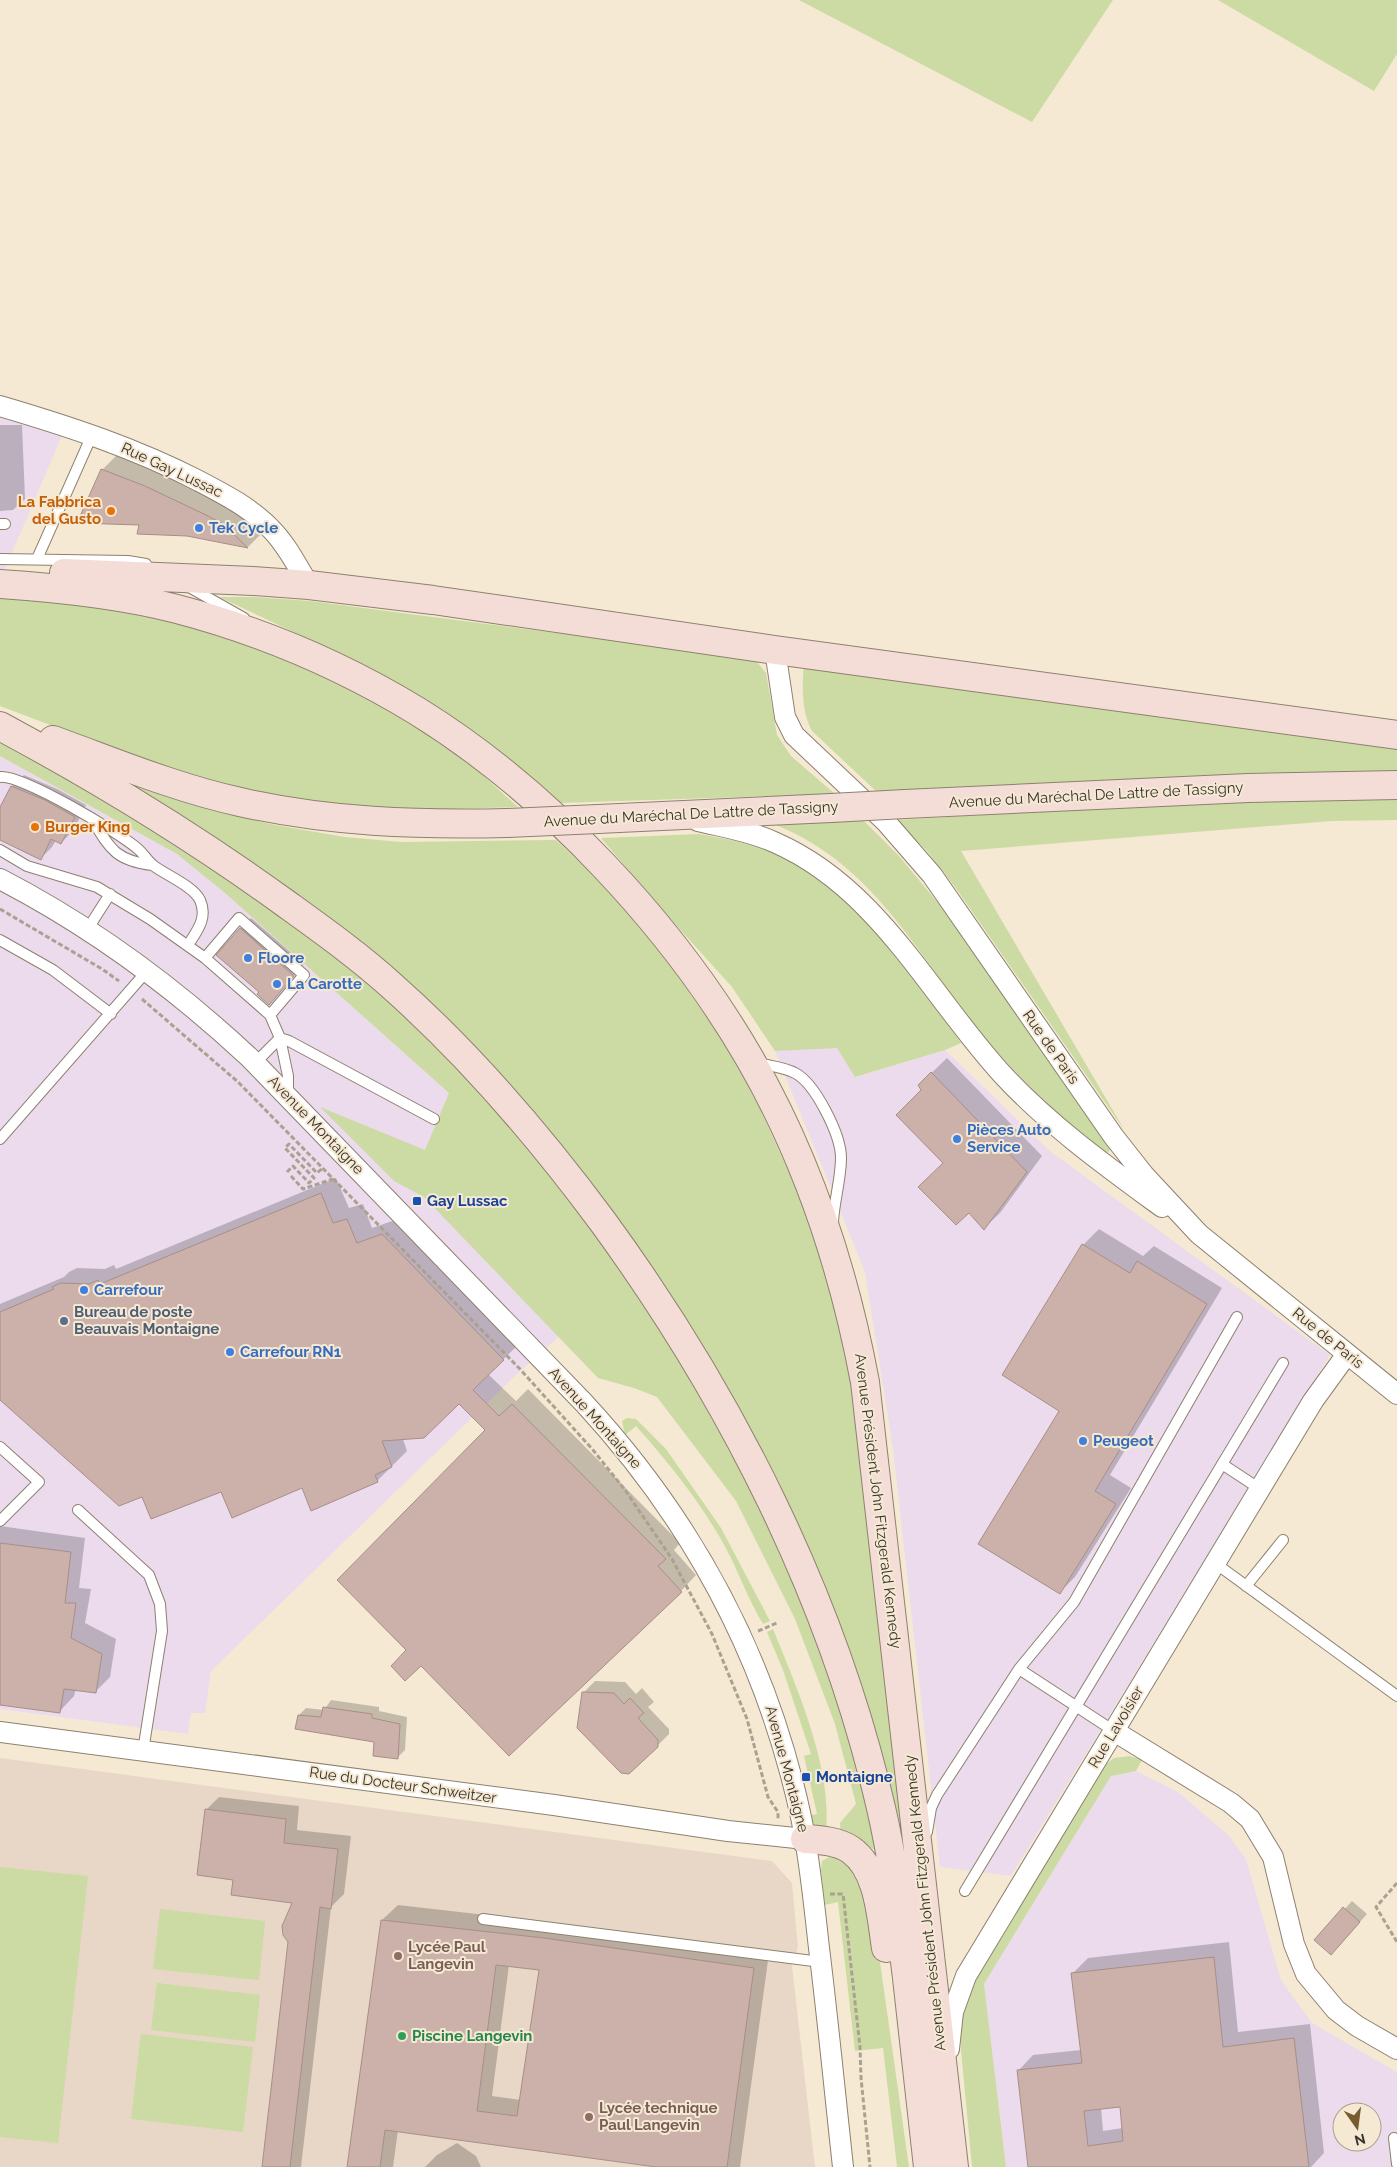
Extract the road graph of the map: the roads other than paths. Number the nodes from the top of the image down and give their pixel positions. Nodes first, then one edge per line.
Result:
1 (0, 406) edge
2 (92, 435) junction
3 (0, 559) edge
4 (37, 559) junction
5 (142, 563) junction
6 (0, 574) edge
7 (172, 577) junction
8 (253, 581) junction
9 (0, 584) edge
10 (309, 585) junction
11 (775, 650) junction
12 (310, 655) junction
13 (0, 721) edge
14 (0, 726) edge
15 (1397, 735) edge
16 (0, 777) edge
17 (1397, 785) edge
18 (668, 814) junction
19 (92, 820) junction
20 (0, 850) edge
21 (152, 864) junction
22 (0, 879) edge
23 (110, 894) junction
24 (87, 930) junction
25 (0, 940) edge
26 (188, 945) junction
27 (205, 958) junction
28 (148, 971) junction
29 (111, 1014) junction
30 (270, 1015) junction
31 (280, 1038) junction
32 (752, 1062) junction
33 (255, 1063) junction
34 (288, 1095) junction
35 (434, 1119) dead end
36 (0, 1139) edge
37 (1200, 1234) junction
38 (838, 1268) junction
39 (1237, 1317) dead end
40 (1347, 1354) junction
41 (1282, 1363) dead end
42 (1397, 1394) edge
43 (0, 1447) edge
44 (1222, 1464) junction
45 (1260, 1489) junction
46 (78, 1510) dead end
47 (0, 1521) edge
48 (1283, 1540) dead end
49 (1215, 1563) junction
50 (1246, 1586) junction
51 (1019, 1669) junction
52 (1397, 1696) edge
53 (1076, 1706) junction
54 (1114, 1731) junction
55 (0, 1732) edge
56 (143, 1751) junction
57 (792, 1837) junction
58 (922, 1870) junction
59 (966, 1891) dead end
60 (483, 1919) dead end
61 (821, 1962) junction
62 (1397, 2049) edge
63 (949, 2122) junction
64 (1394, 2138) dead end
65 (1397, 2164) edge
66 (843, 2167) edge
67 (927, 2167) edge
68 (954, 2167) edge

1 - 2 street, Rue Gay Lussac
2 - 4 lane
2 - 10 street, Rue Gay Lussac
3 - 4 lane
4 - 5 lane
5 - 7 lane
5 - 8 lane
6 - 7 main road
7 - 8 main road
7 - 12 lane
8 - 10 main road
9 - 12 main road, Avenue Président John Fitzgerald Kennedy
10 - 11 main road
11 - 15 main road
11 - 37 street, Rue de Paris
12 - 32 main road, Avenue Président John Fitzgerald Kennedy
13 - 18 main road, Avenue du Maréchal De Lattre de Tassigny, bridge
14 - 67 main road, Avenue Président John Fitzgerald Kennedy
16 - 19 lane
17 - 18 main road, Avenue du Maréchal De Lattre de Tassigny, bridge
18 - 37 street
19 - 21 lane
19 - 21 lane
20 - 23 lane
21 - 26 lane
22 - 24 street, Avenue Montaigne
23 - 24 lane
23 - 26 lane
24 - 28 street, Avenue Montaigne
25 - 29 lane
26 - 27 lane
27 - 30 lane
27 - 30 lane
28 - 29 lane
28 - 33 street, Avenue Montaigne
29 - 36 lane
30 - 31 lane
31 - 33 lane
31 - 34 lane
31 - 35 lane
32 - 38 main road, Avenue Président John Fitzgerald Kennedy
32 - 38 lane
33 - 34 street, Avenue Montaigne
34 - 57 street, Avenue Montaigne
37 - 40 street, Rue de Paris
38 - 58 main road, Avenue Président John Fitzgerald Kennedy
39 - 51 lane
40 - 42 street, Rue de Paris
40 - 45 street, Rue Lavoisier
41 - 44 lane
43 - 47 lane
44 - 45 lane
44 - 53 lane
45 - 49 street, Rue Lavoisier
46 - 56 lane
48 - 50 lane
49 - 50 lane
49 - 54 street, Rue Lavoisier
50 - 52 lane
51 - 53 lane
51 - 58 lane
53 - 54 lane
53 - 59 lane
54 - 62 street
54 - 63 street, Rue Lavoisier
55 - 56 street, Rue du Docteur Schweitzer
56 - 57 street, Rue du Docteur Schweitzer
57 - 61 street, Avenue Montaigne
57 - 67 main road
58 - 63 main road, Avenue Président John Fitzgerald Kennedy
60 - 61 lane
61 - 66 street, Avenue Montaigne
63 - 68 main road, Avenue Président John Fitzgerald Kennedy
64 - 65 lane

